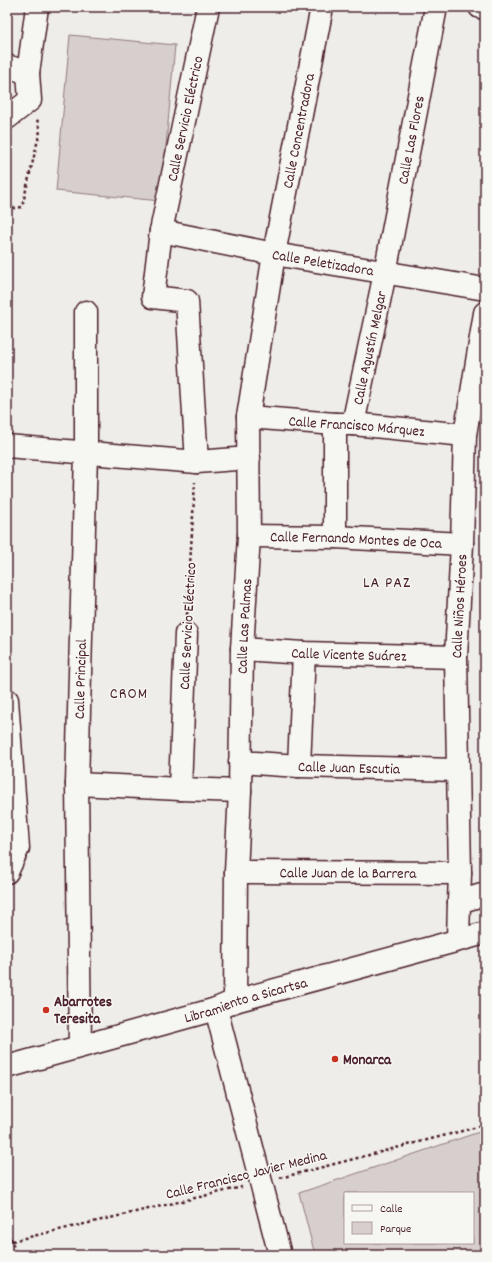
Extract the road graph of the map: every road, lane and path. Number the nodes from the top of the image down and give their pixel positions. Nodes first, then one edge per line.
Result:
1 (38, 7) edge
2 (208, 7) edge
3 (322, 7) edge
4 (436, 7) edge
5 (480, 7) edge
6 (485, 8) edge
7 (7, 66) edge
8 (28, 73) junction
9 (30, 100) junction
10 (7, 118) edge
11 (7, 209) edge
12 (161, 231) junction
13 (274, 254) junction
14 (385, 273) junction
15 (485, 290) edge
16 (86, 312) dead end
17 (485, 313) edge
18 (248, 417) junction
19 (344, 424) junction
20 (465, 435) junction
21 (7, 446) edge
22 (86, 453) junction
23 (249, 458) junction
24 (197, 462) junction
25 (249, 536) junction
26 (335, 537) junction
27 (462, 544) junction
28 (186, 634) joint
29 (242, 648) junction
30 (304, 653) junction
31 (456, 657) junction
32 (7, 700) edge
33 (240, 762) junction
34 (299, 766) junction
35 (458, 770) junction
36 (77, 784) junction
37 (180, 789) junction
38 (240, 790) junction
39 (7, 872) edge
40 (236, 872) junction
41 (460, 873) junction
42 (485, 894) edge
43 (460, 902) junction
44 (485, 933) edge
45 (458, 940) junction
46 (225, 1005) junction
47 (80, 1046) junction
48 (7, 1067) edge
49 (485, 1125) edge
50 (261, 1183) junction
51 (7, 1233) edge
52 (12, 1241) junction
53 (16, 1255) edge
54 (280, 1255) edge

1 - 8 street
2 - 12 street, Calle Servicio Eléctrico
3 - 13 street, Calle Concentradora
4 - 14 street, Calle Las Flores
5 - 6 street
7 - 8 street
8 - 9 street
9 - 10 street
9 - 11 path
12 - 13 street, Calle Peletizadora
12 - 24 street, Calle Servicio Eléctrico
13 - 14 street, Calle Peletizadora
13 - 18 street, Calle Las Palmas
14 - 15 street, Calle Peletizadora
14 - 19 street, Calle Agustín Melgar
16 - 22 street, Calle Principal
17 - 20 street, Calle Niños Héroes
18 - 19 street, Calle Francisco Márquez
18 - 23 street, Calle Las Palmas
19 - 20 street, Calle Francisco Márquez
19 - 26 street, Calle Agustín Melgar
20 - 27 street, Calle Niños Héroes
21 - 22 street
22 - 24 street
22 - 36 street, Calle Principal
23 - 24 street
23 - 25 street, Calle Las Palmas
24 - 28 path, Calle Servicio Eléctrico
25 - 26 street, Calle Fernando Montes de Oca
25 - 29 street, Calle Las Palmas
26 - 27 street, Calle Fernando Montes de Oca
27 - 31 street, Calle Niños Héroes
28 - 37 street, Calle Servicio Eléctrico
29 - 30 street, Calle Vicente Suárez
29 - 33 street, Calle Las Palmas
30 - 31 street, Calle Vicente Suárez
30 - 34 street
31 - 35 street, Calle Niños Héroes
32 - 39 street
33 - 34 street, Calle Juan Escutia
33 - 38 street, Calle Las Palmas
34 - 35 street, Calle Juan Escutia
35 - 41 street, Calle Niños Héroes
36 - 37 street
36 - 47 street, Calle Principal
37 - 38 street
38 - 40 street, Calle Las Palmas
40 - 41 street, Calle Juan de la Barrera
40 - 46 street, Calle Las Palmas
41 - 43 street, Calle Niños Héroes
42 - 43 street
43 - 45 street
44 - 45 street, Libramiento a Sicartsa
45 - 46 street, Libramiento a Sicartsa
46 - 47 street, Libramiento a Sicartsa
46 - 50 street, Calle Las Palmas
47 - 48 street, Libramiento a Sicartsa
49 - 50 path, Calle Francisco Javier Medina
50 - 52 path, Calle Francisco Javier Medina
50 - 54 street, Calle Las Palmas
51 - 52 path
52 - 53 path

